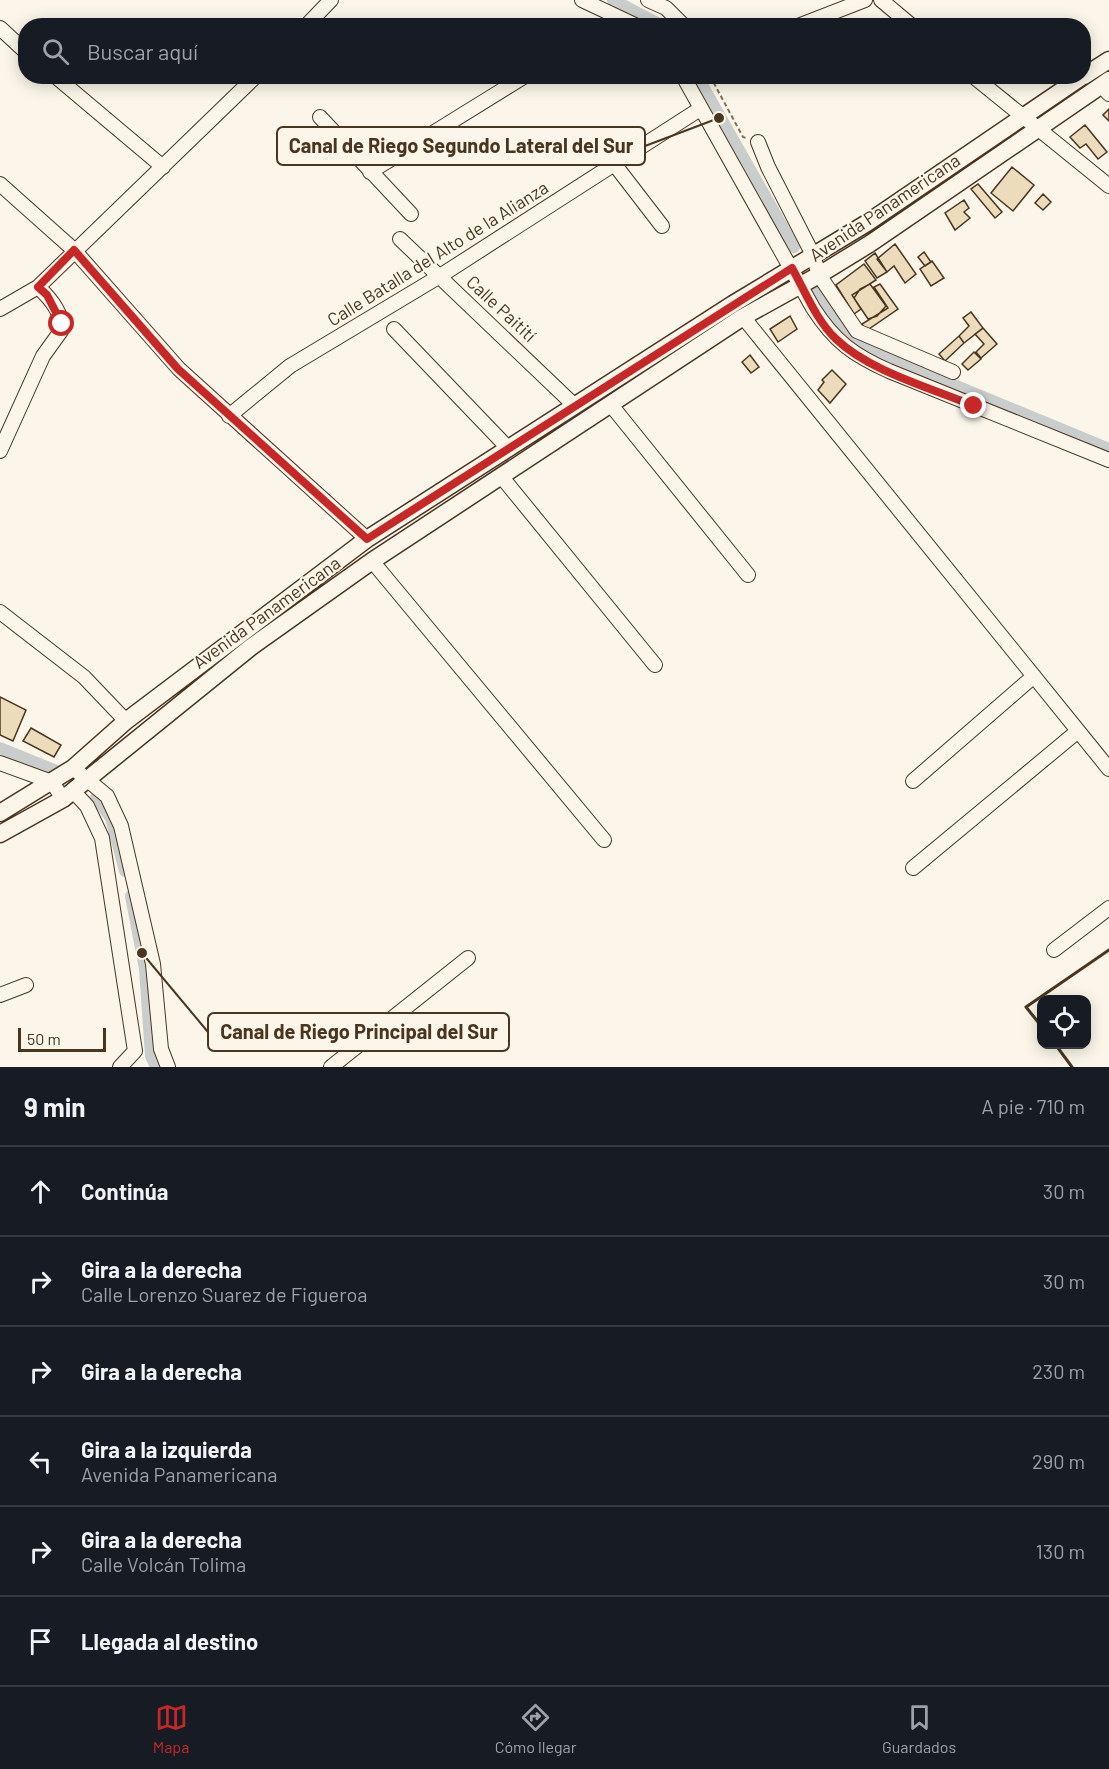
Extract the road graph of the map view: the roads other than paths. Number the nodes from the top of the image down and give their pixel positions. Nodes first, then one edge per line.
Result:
1 (331, 0) edge
2 (582, 0) edge
3 (648, 0) edge
4 (865, 0) edge
5 (881, 0) edge
6 (617, 17) edge
7 (314, 18) edge
8 (676, 18) edge
9 (819, 18) edge
10 (902, 18) edge
11 (2, 36) edge
12 (18, 47) edge
13 (1109, 60) edge
14 (1091, 71) edge
15 (64, 84) edge
16 (248, 84) edge
17 (512, 84) edge
18 (687, 84) edge
19 (983, 84) edge
20 (1071, 84) edge
21 (1106, 86) edge
22 (700, 109) junction
23 (1021, 116) junction
24 (320, 117) dead end
25 (1036, 128) junction
26 (758, 142) road end
27 (615, 165) junction
28 (163, 167) junction
29 (370, 172) junction
30 (0, 184) edge
31 (1109, 186) edge
32 (411, 214) dead end
33 (662, 226) dead end
34 (400, 239) dead end
35 (74, 250) junction
36 (813, 255) junction
37 (792, 268) junction
38 (819, 275) junction
39 (440, 276) junction
40 (802, 285) junction
41 (38, 287) junction
42 (0, 309) edge
43 (743, 317) junction
44 (394, 329) dead end
45 (953, 372) dead end
46 (611, 405) junction
47 (575, 406) junction
48 (230, 416) junction
49 (508, 449) junction
50 (0, 451) edge
51 (1109, 460) edge
52 (501, 476) junction
53 (367, 539) junction
54 (372, 561) junction
55 (748, 575) dead end
56 (0, 612) edge
57 (655, 665) dead end
58 (1034, 676) junction
59 (126, 722) junction
60 (1078, 731) junction
61 (0, 763) edge
62 (73, 768) junction
63 (1109, 769) edge
64 (88, 780) junction
65 (913, 781) dead end
66 (51, 782) junction
67 (68, 795) junction
68 (0, 813) edge
69 (0, 834) edge
70 (604, 840) dead end
71 (913, 868) dead end
72 (1109, 908) edge
73 (1054, 950) dead end
74 (468, 958) dead end
75 (26, 985) dead end
76 (0, 995) edge
77 (120, 1067) edge
78 (168, 1067) edge
79 (331, 1067) edge

1 - 7 street
2 - 6 street
3 - 8 street
4 - 9 street
5 - 10 street
11 - 12 street
13 - 14 main road, Avenida Panamericana
15 - 28 street
16 - 28 street
17 - 29 street
18 - 22 street
19 - 23 street
20 - 23 main road, Avenida Panamericana
21 - 25 main road, Avenida Panamericana
22 - 27 street, Calle Batalla del Alto de la Alianza
22 - 37 street
23 - 25 street
23 - 36 main road, Avenida Panamericana
24 - 29 street
25 - 31 street
25 - 38 main road, Avenida Panamericana
26 - 36 street
27 - 33 street
27 - 39 street, Calle Batalla del Alto de la Alianza
28 - 35 street
29 - 32 street
30 - 35 street
34 - 39 street, Calle Paitití
35 - 41 street
35 - 48 street
36 - 37 main road, Avenida Panamericana
36 - 38 street
37 - 40 street
37 - 47 main road, Avenida Panamericana
38 - 40 main road, Avenida Panamericana
38 - 45 street
39 - 47 street, Calle Paitití
39 - 48 street, Calle Batalla del Alto de la Alianza
40 - 43 main road, Avenida Panamericana
40 - 51 street
41 - 42 street
41 - 50 street
43 - 46 main road, Avenida Panamericana
43 - 58 street
44 - 49 street
46 - 52 main road, Avenida Panamericana
46 - 55 street
47 - 49 main road, Avenida Panamericana
48 - 53 street
49 - 53 main road, Avenida Panamericana
52 - 54 main road, Avenida Panamericana
52 - 57 street
53 - 59 main road, Avenida Panamericana
54 - 64 main road, Avenida Panamericana
54 - 70 street
56 - 59 street
58 - 60 street
58 - 65 street
59 - 62 main road, Avenida Panamericana
60 - 63 street
60 - 71 street
61 - 66 street
62 - 64 street
62 - 66 main road, Avenida Panamericana
64 - 67 main road, Avenida Panamericana
64 - 78 street
66 - 67 street
66 - 68 main road, Avenida Panamericana
67 - 69 main road, Avenida Panamericana
67 - 77 street
72 - 73 street
74 - 79 street
75 - 76 street

